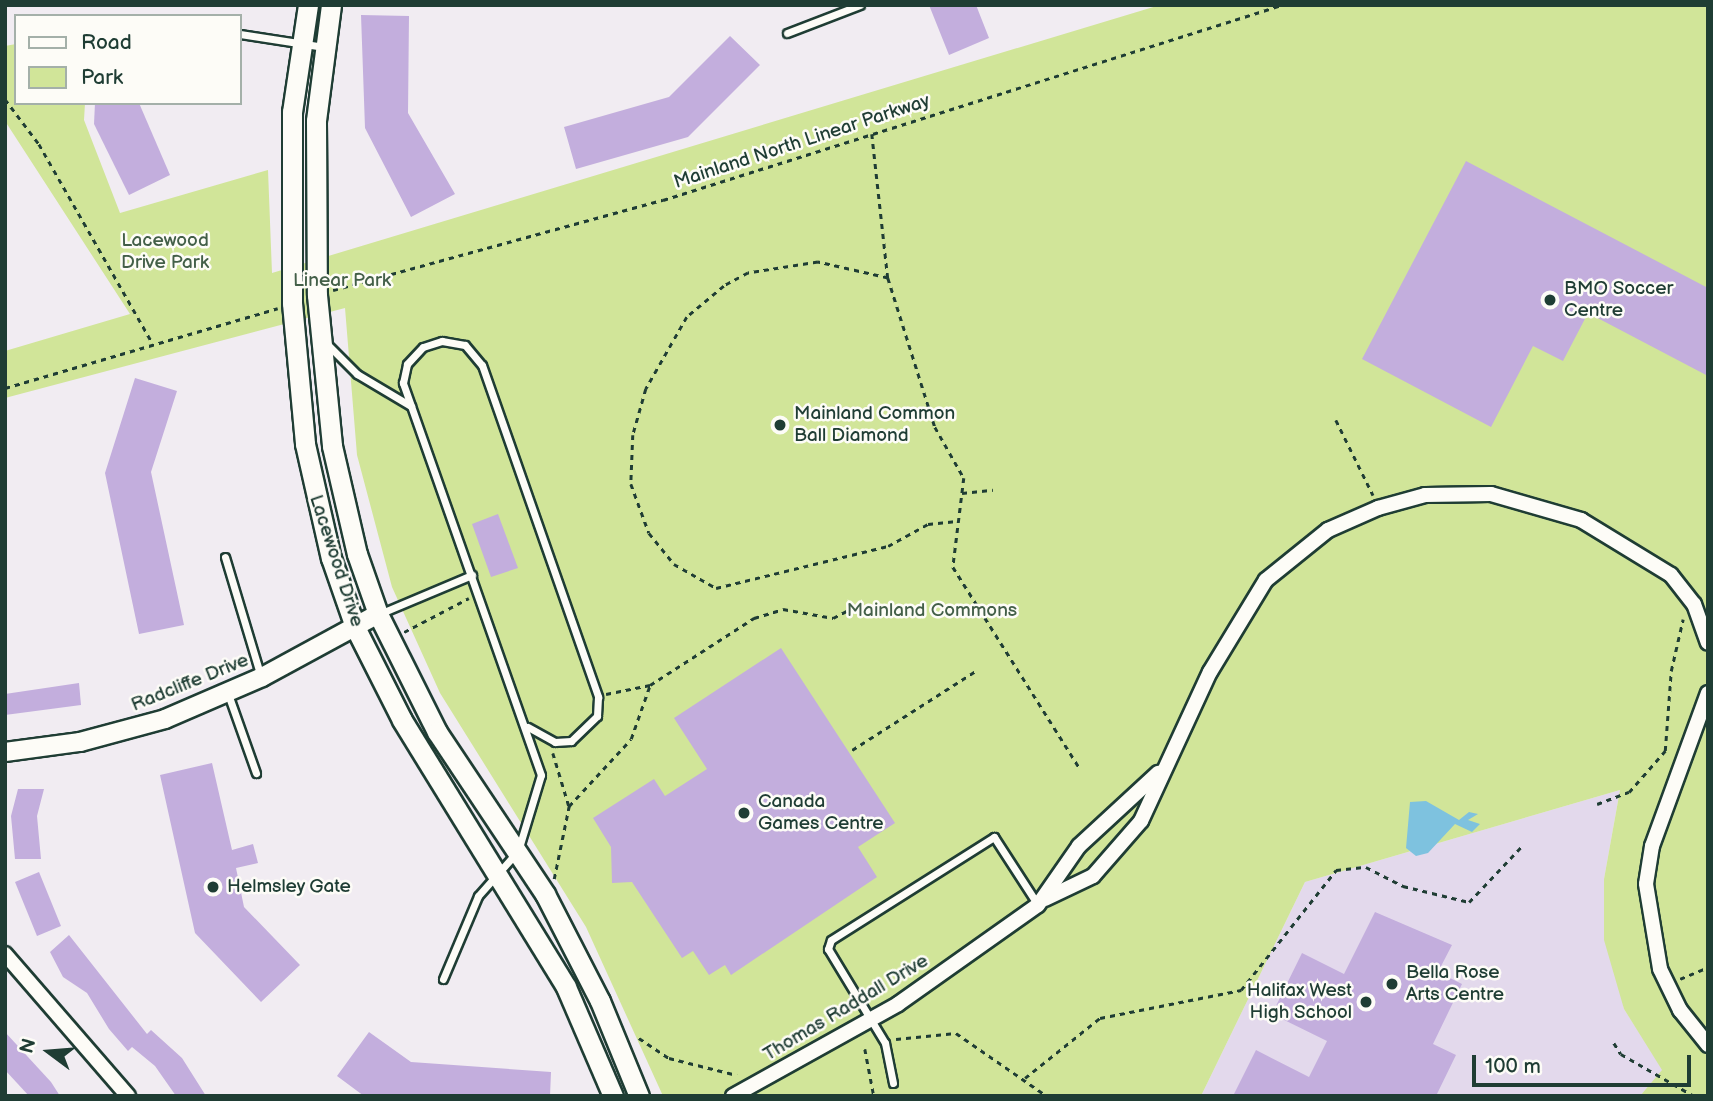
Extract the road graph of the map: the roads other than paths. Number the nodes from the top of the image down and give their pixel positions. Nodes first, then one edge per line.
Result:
1 (309, 5) edge
2 (331, 5) edge
3 (860, 5) edge
4 (787, 33) dead end
5 (242, 34) edge
6 (301, 43) junction
7 (324, 47) junction
8 (319, 335) junction
9 (411, 406) junction
10 (225, 557) dead end
11 (472, 575) junction
12 (378, 614) junction
13 (355, 627) junction
14 (1708, 643) edge
15 (262, 677) junction
16 (1708, 693) edge
17 (228, 694) junction
18 (528, 727) junction
19 (5, 752) edge
20 (1162, 769) junction
21 (256, 773) dead end
22 (518, 851) junction
23 (499, 873) junction
24 (1041, 902) junction
25 (5, 954) edge
26 (443, 979) dead end
27 (872, 1020) junction
28 (1708, 1045) edge
29 (893, 1083) dead end
30 (128, 1096) edge
31 (613, 1096) edge
32 (639, 1096) edge
33 (733, 1096) edge

1 - 6 main road, Lacewood Drive
2 - 7 main road, Lacewood Drive
3 - 4 lane
5 - 6 lane
6 - 7 lane
6 - 13 main road, Lacewood Drive
7 - 8 main road, Lacewood Drive
8 - 9 lane
8 - 12 main road, Lacewood Drive
9 - 11 lane
9 - 18 lane
10 - 15 lane
11 - 12 lane
11 - 18 lane
12 - 13 street, Radcliffe Drive
12 - 22 main road, Lacewood Drive
13 - 15 street, Radcliffe Drive
13 - 23 main road, Lacewood Drive
14 - 20 street, Thomas Raddall Drive
15 - 17 street, Radcliffe Drive
16 - 28 street
17 - 19 street, Radcliffe Drive
17 - 21 lane
18 - 22 lane
20 - 24 street, Thomas Raddall Drive
20 - 24 street, Thomas Raddall Drive
22 - 23 lane
22 - 32 main road, Lacewood Drive
23 - 26 lane
23 - 31 main road, Lacewood Drive
24 - 27 street, Thomas Raddall Drive
24 - 27 lane
25 - 30 street
27 - 29 lane
27 - 33 street, Thomas Raddall Drive

